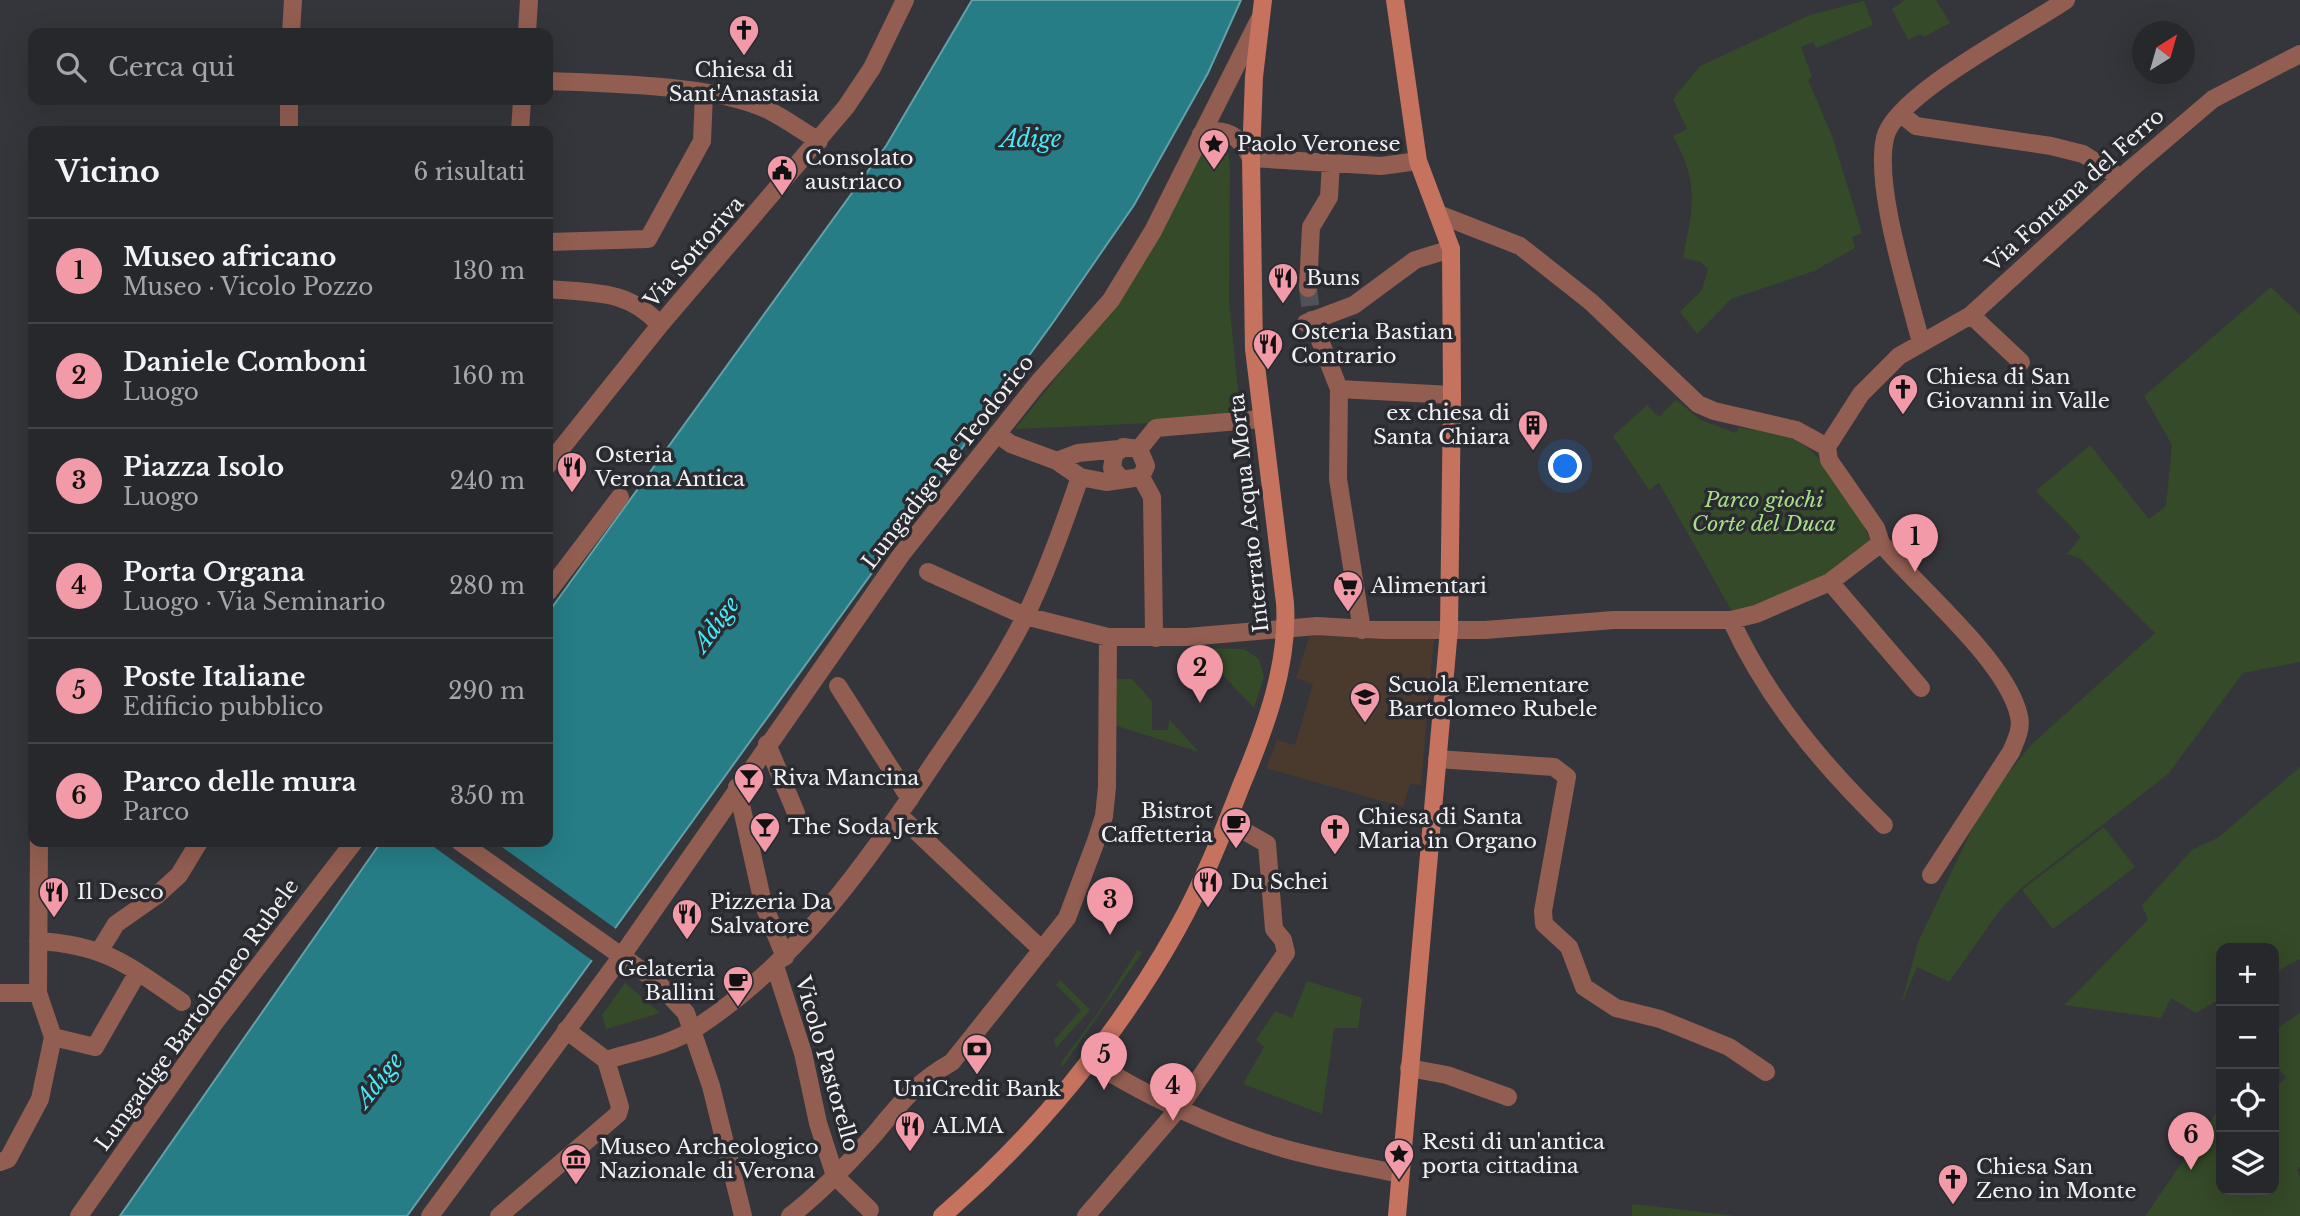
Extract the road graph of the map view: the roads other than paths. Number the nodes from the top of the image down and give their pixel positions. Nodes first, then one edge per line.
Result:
1 (293, 0) edge
2 (529, 0) edge
3 (905, 0) edge
4 (1263, 0) edge
5 (1395, 0) edge
6 (2066, 0) edge
7 (1259, 20) junction
8 (291, 28) edge
9 (527, 28) edge
10 (2300, 54) edge
11 (553, 81) edge
12 (704, 94) junction
13 (289, 105) edge
14 (522, 105) edge
15 (1901, 114) junction
16 (289, 126) edge
17 (520, 126) edge
18 (1200, 134) junction
19 (819, 141) junction
20 (1251, 158) junction
21 (1418, 161) junction
22 (1331, 163) junction
23 (2121, 178) junction
24 (1438, 214) junction
25 (553, 242) edge
26 (1451, 249) junction
27 (1308, 288) tunnel mouth
28 (553, 289) edge
29 (1964, 319) junction
30 (660, 325) junction
31 (1921, 343) junction
32 (2021, 362) dead end
33 (1339, 389) junction
34 (1452, 395) junction
35 (1262, 419) junction
36 (997, 434) junction
37 (1827, 447) junction
38 (1119, 449) junction
39 (1139, 449) junction
40 (553, 459) edge
41 (1057, 461) junction
42 (1080, 477) junction
43 (1140, 477) junction
44 (1121, 479) junction
45 (620, 496) dead end
46 (1881, 543) junction
47 (928, 572) dead end
48 (1830, 582) junction
49 (553, 585) edge
50 (1026, 616) junction
51 (1731, 620) junction
52 (1287, 628) junction
53 (1449, 629) junction
54 (1362, 630) junction
55 (1108, 637) junction
56 (1156, 638) junction
57 (838, 686) dead end
58 (1921, 688) dead end
59 (767, 744) junction
60 (1437, 759) junction
61 (737, 787) junction
62 (910, 799) junction
63 (796, 813) dead end
64 (899, 815) junction
65 (1227, 821) junction
66 (1884, 825) dead end
67 (39, 847) edge
68 (196, 847) edge
69 (350, 847) edge
70 (467, 847) edge
71 (1931, 874) dead end
72 (647, 919) junction
73 (590, 935) junction
74 (38, 941) junction
75 (100, 950) junction
76 (1042, 950) junction
77 (614, 951) junction
78 (780, 961) junction
79 (138, 972) junction
80 (654, 979) junction
81 (0, 993) edge
82 (38, 993) junction
83 (182, 1002) dead end
84 (566, 1030) junction
85 (694, 1030) junction
86 (52, 1037) junction
87 (1089, 1059) junction
88 (607, 1060) junction
89 (1409, 1068) junction
90 (1766, 1072) dead end
91 (1508, 1097) dead end
92 (1179, 1108) junction
93 (0, 1162) edge
94 (1399, 1174) junction
95 (835, 1176) junction
96 (870, 1210) dead end
97 (79, 1216) edge
98 (430, 1216) edge
99 (499, 1216) edge
100 (743, 1216) edge
101 (790, 1216) edge
102 (942, 1216) edge
103 (1086, 1216) edge
104 (1398, 1216) edge

1 - 8 street
2 - 9 street
3 - 19 street, Via Sottoriva
4 - 7 main road, Interrato Acqua Morta
5 - 21 main road
6 - 15 street
7 - 18 street, Lungadige Re Teodorico
7 - 20 main road, Interrato Acqua Morta
10 - 23 street, Via Fontana del Ferro
11 - 12 street
12 - 19 street
12 - 25 street
13 - 16 street
14 - 17 street
15 - 23 street
15 - 31 street
18 - 20 street
18 - 36 street, Lungadige Re Teodorico
19 - 30 street, Via Sottoriva
20 - 22 street
20 - 35 main road, Interrato Acqua Morta
21 - 22 street
21 - 24 main road
22 - 27 street
23 - 29 street, Via Fontana del Ferro
24 - 26 main road
24 - 37 street
26 - 33 street
26 - 34 main road
28 - 30 street
29 - 31 street, Via Fontana del Ferro
29 - 32 street
30 - 40 street, Via Sottoriva
31 - 37 street, Via Fontana del Ferro
33 - 34 street
33 - 54 street
34 - 53 main road
35 - 39 street
35 - 52 main road, Interrato Acqua Morta
36 - 41 street
36 - 59 street, Lungadige Re Teodorico
37 - 46 street
38 - 39 street
38 - 41 street
38 - 44 street
39 - 43 street
41 - 42 street
42 - 44 street
42 - 50 street
43 - 44 street
43 - 56 street
45 - 49 street
46 - 48 street
46 - 71 street
47 - 50 street
48 - 51 street
48 - 58 street
50 - 55 street
50 - 62 street
51 - 53 street
51 - 66 street
52 - 54 street
52 - 56 street
52 - 65 main road, Interrato Acqua Morta
53 - 54 street
53 - 60 main road
55 - 56 street
55 - 76 street
57 - 62 street
59 - 61 street, Lungadige Re Teodorico
59 - 63 street
60 - 89 main road
60 - 90 street
61 - 72 street, Lungadige Re Teodorico
61 - 78 street, Vicolo Pastorello
62 - 64 street
64 - 76 street
64 - 78 street
65 - 87 main road, Interrato Acqua Morta
65 - 92 street
67 - 74 street
68 - 75 street
69 - 97 street, Lungadige Bartolomeo Rubele
70 - 73 street
72 - 73 street, Lungadige Re Teodorico
72 - 77 street, Lungadige Re Teodorico
72 - 80 street
73 - 77 street
74 - 75 street
74 - 82 street
75 - 79 street
76 - 95 street
77 - 80 street
77 - 84 street, Lungadige Re Teodorico
78 - 85 street
78 - 95 street, Vicolo Pastorello
79 - 83 street
79 - 86 street
80 - 85 street
81 - 82 street
82 - 86 street
84 - 88 street
84 - 98 street, Lungadige Re Teodorico
85 - 88 street
85 - 100 street
86 - 93 street
87 - 92 street
87 - 102 main road, Interrato Acqua Morta
88 - 99 street
89 - 91 street
89 - 94 main road
92 - 94 street
92 - 103 street
94 - 104 main road
95 - 96 street
95 - 101 street

